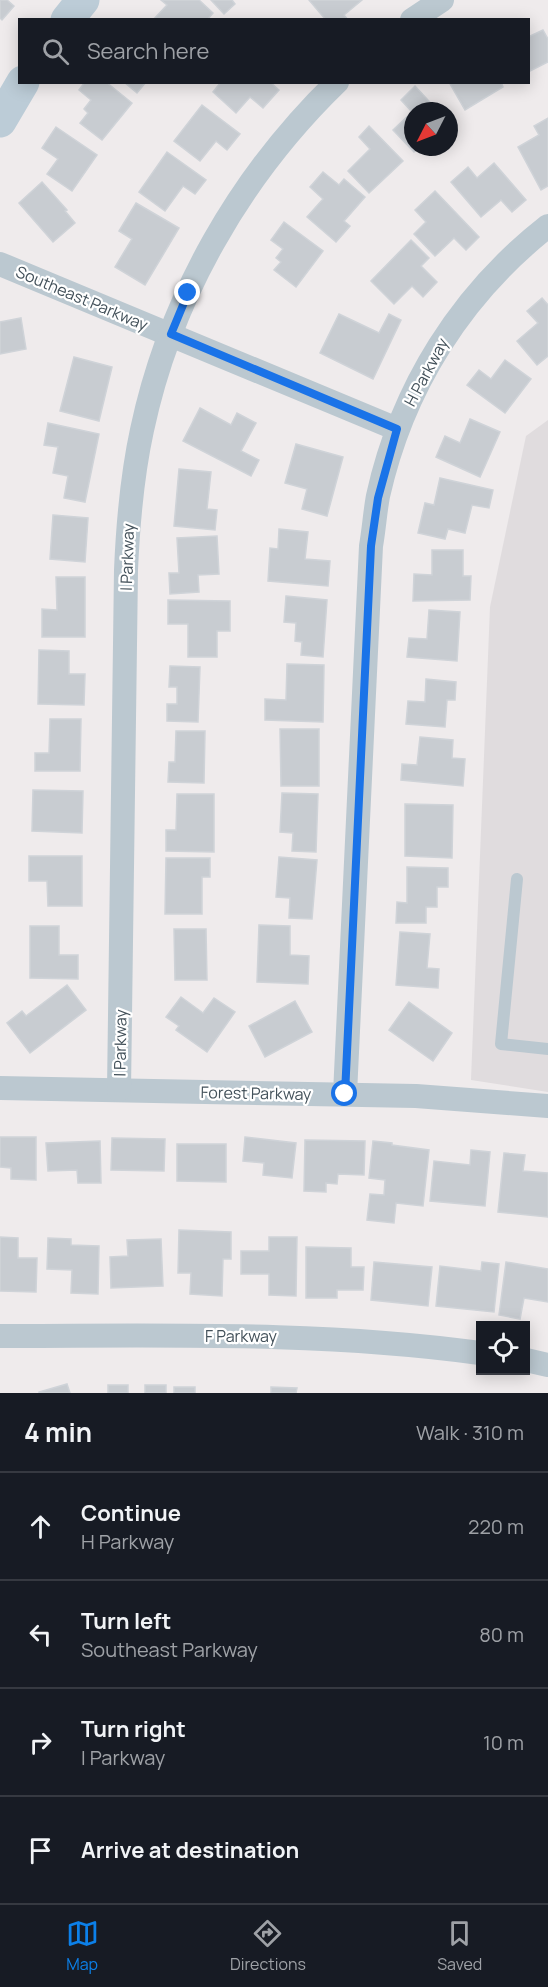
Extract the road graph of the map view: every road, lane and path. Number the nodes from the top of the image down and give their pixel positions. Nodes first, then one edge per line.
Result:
1 (82, 0) edge
2 (441, 0) edge
3 (68, 18) edge
4 (415, 18) edge
5 (22, 84) edge
6 (335, 84) edge
7 (0, 121) edge
8 (548, 226) edge
9 (0, 264) edge
10 (171, 334) junction
11 (397, 429) junction
12 (517, 879) dead end
13 (548, 1049) edge
14 (0, 1088) edge
15 (120, 1090) junction
16 (345, 1094) junction
17 (548, 1106) edge
18 (0, 1336) edge
19 (476, 1352) edge
20 (530, 1361) edge
21 (548, 1365) edge

1 - 3 street
2 - 4 street
5 - 7 street
6 - 10 street, I Parkway
8 - 11 street, H Parkway
9 - 10 street, Southeast Parkway
10 - 11 street, Southeast Parkway
10 - 15 street, I Parkway
11 - 16 street, H Parkway
12 - 13 lane
14 - 15 street, Forest Parkway
15 - 16 street, Forest Parkway
16 - 17 street, Forest Parkway
18 - 19 street, F Parkway
20 - 21 street

